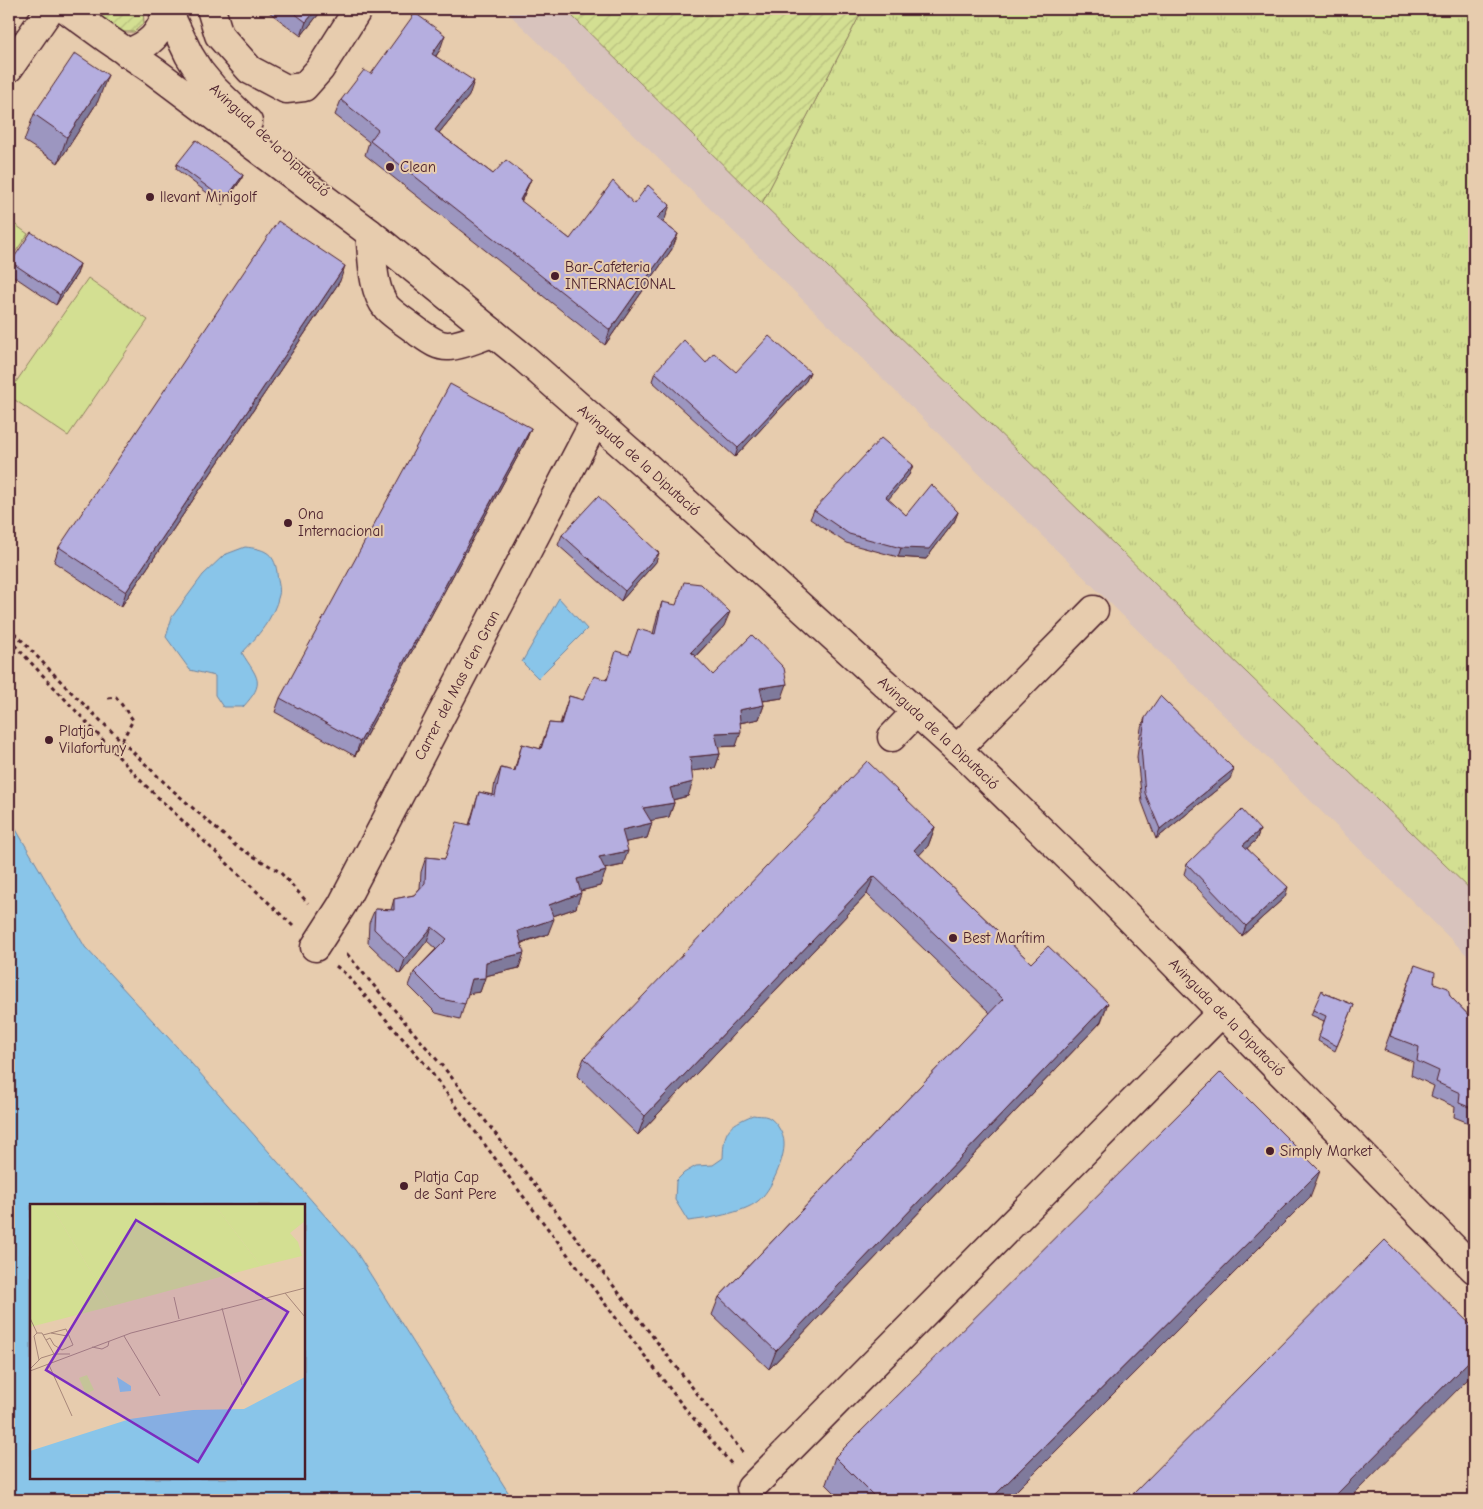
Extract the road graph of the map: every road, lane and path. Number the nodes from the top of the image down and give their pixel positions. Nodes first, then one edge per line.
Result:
1 (50, 9) edge
2 (66, 9) edge
3 (211, 9) edge
4 (217, 9) edge
5 (342, 9) edge
6 (358, 9) edge
7 (167, 10) edge
8 (127, 53) junction
9 (9, 68) edge
10 (370, 233) junction
11 (493, 333) junction
12 (595, 421) junction
13 (1094, 610) dead end
14 (9, 627) edge
15 (9, 639) edge
16 (108, 698) dead end
17 (916, 712) junction
18 (892, 737) dead end
19 (122, 742) junction
20 (957, 749) junction
21 (115, 754) junction
22 (328, 927) junction
23 (1222, 1012) junction
24 (1474, 1269) edge
25 (756, 1483) junction

1 - 9 street
2 - 8 street, Avinguda de la Diputació
3 - 6 street
4 - 5 street
7 - 8 street, Avinguda de la Diputació
7 - 10 street, Avinguda de la Diputació
8 - 10 street, Avinguda de la Diputació
10 - 11 street, Avinguda de la Diputació
10 - 11 street
11 - 12 street, Avinguda de la Diputació
12 - 17 street, Avinguda de la Diputació
12 - 22 street, Carrer del Mas d'en Gran
13 - 20 street
14 - 19 path
15 - 21 path
16 - 19 path
17 - 18 street
17 - 20 street, Avinguda de la Diputació
19 - 21 path
19 - 22 path
20 - 23 street, Avinguda de la Diputació
21 - 22 path
22 - 25 path
22 - 25 path
23 - 24 street, Avinguda de la Diputació
23 - 25 street

